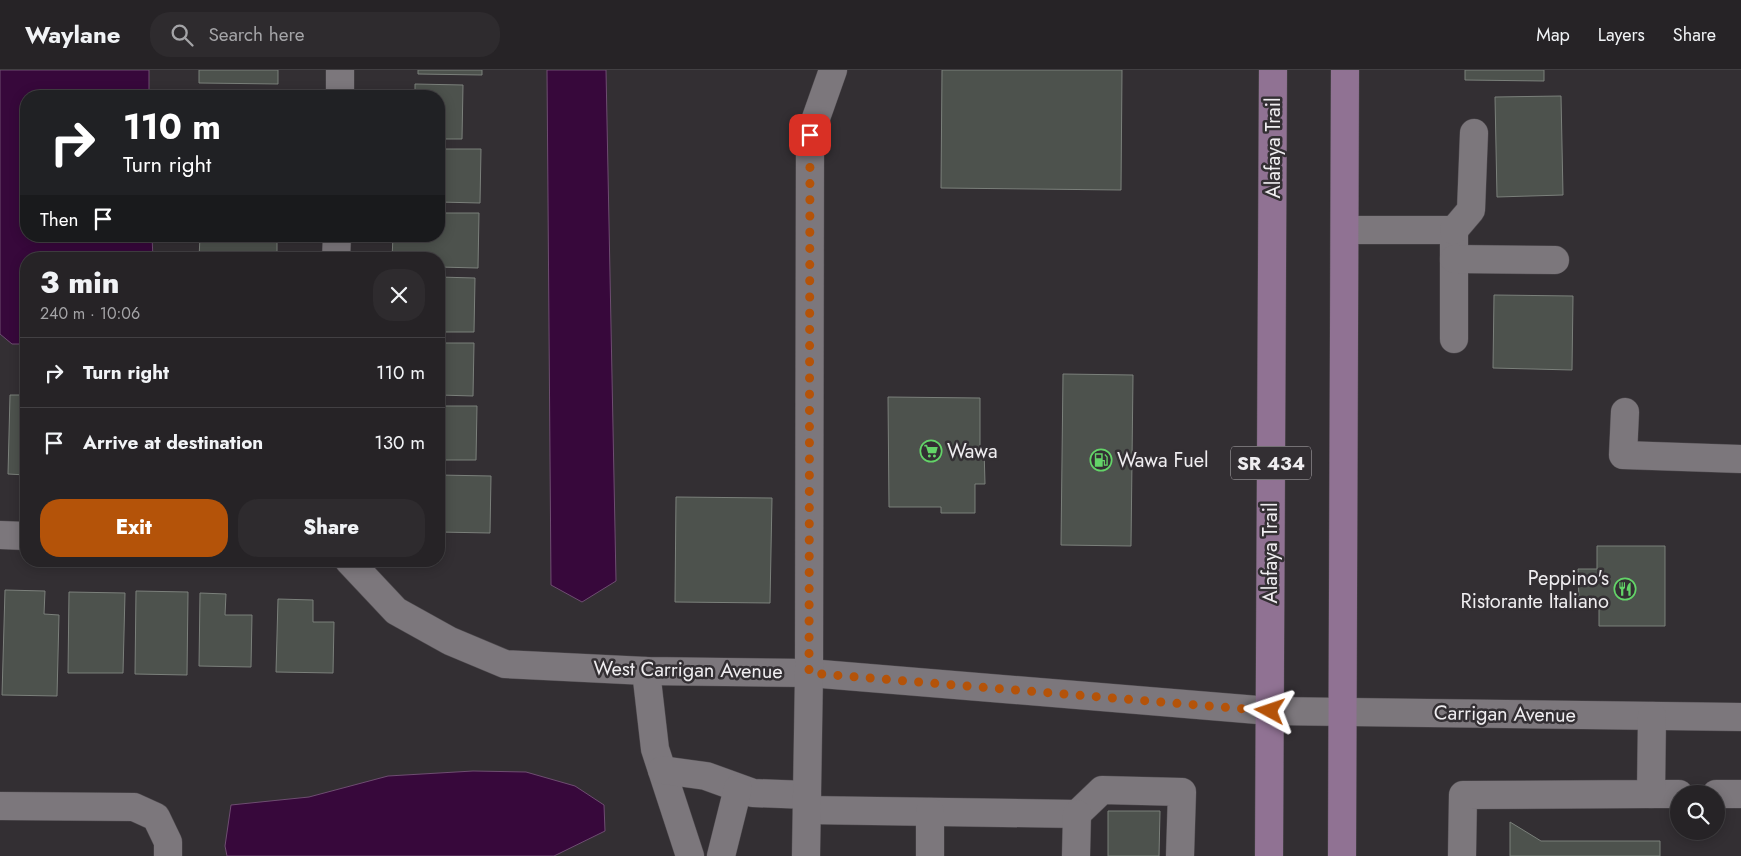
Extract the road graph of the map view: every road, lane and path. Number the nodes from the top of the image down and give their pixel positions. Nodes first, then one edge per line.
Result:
1 (340, 70) edge
2 (833, 70) edge
3 (1273, 70) edge
4 (1345, 70) edge
5 (340, 90) edge
6 (1474, 133) dead end
7 (1345, 230) junction
8 (1454, 230) junction
9 (1454, 259) junction
10 (1555, 260) dead end
11 (1454, 339) dead end
12 (1625, 412) dead end
13 (1741, 459) edge
14 (0, 535) edge
15 (20, 536) edge
16 (355, 567) edge
17 (646, 671) junction
18 (809, 673) junction
19 (1270, 711) junction
20 (1343, 712) junction
21 (1652, 716) junction
22 (1741, 716) edge
23 (662, 770) junction
24 (738, 788) junction
25 (1651, 794) junction
26 (1670, 794) edge
27 (1725, 794) edge
28 (1741, 794) edge
29 (807, 802) junction
30 (0, 806) edge
31 (930, 812) junction
32 (1077, 814) junction
33 (168, 856) edge
34 (690, 856) edge
35 (721, 856) edge
36 (806, 856) edge
37 (930, 856) edge
38 (1076, 856) edge
39 (1180, 856) edge
40 (1269, 856) edge
41 (1342, 856) edge
42 (1462, 856) edge

1 - 5 street
2 - 18 street
3 - 19 main road, Alafaya Trail / SR 434
4 - 7 main road
6 - 8 street
7 - 8 street
7 - 20 main road
8 - 9 street
9 - 10 street
9 - 11 street
12 - 13 street
14 - 15 street
16 - 17 street, West Carrigan Avenue
17 - 18 street, West Carrigan Avenue
17 - 23 street
18 - 19 street, West Carrigan Avenue
18 - 29 street
19 - 20 street, Carrigan Avenue
19 - 40 main road, Alafaya Trail / SR 434
20 - 21 street, Carrigan Avenue
20 - 41 main road
21 - 22 street, Carrigan Avenue
21 - 25 street
23 - 24 street
23 - 34 street
24 - 29 street
24 - 35 street
25 - 26 street
25 - 42 street
27 - 28 street
29 - 31 street
29 - 36 street
30 - 33 street
31 - 32 street
31 - 37 street
32 - 38 street
32 - 39 street

